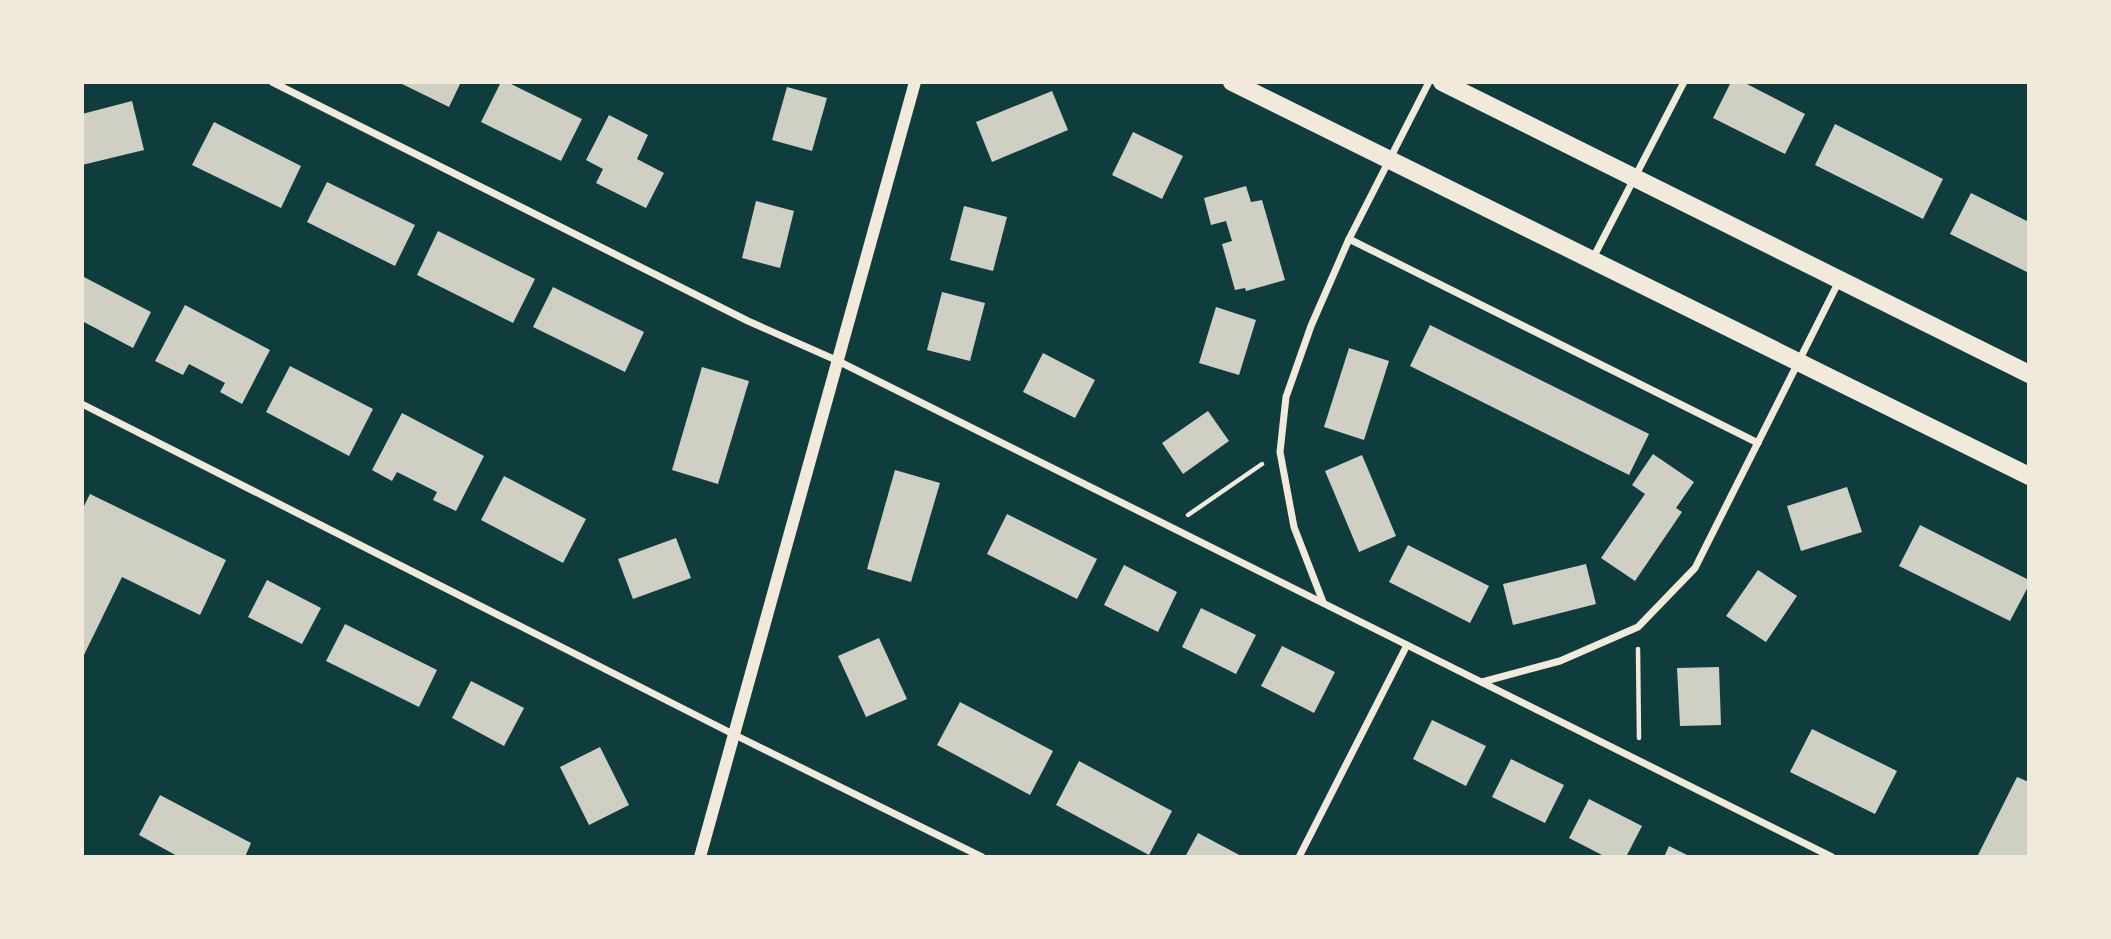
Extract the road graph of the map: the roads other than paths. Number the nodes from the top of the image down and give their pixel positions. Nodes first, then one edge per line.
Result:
1 (272, 82) edge
2 (915, 82) edge
3 (1232, 82) edge
4 (1429, 82) edge
5 (1442, 82) edge
6 (1684, 82) edge
7 (1390, 159) junction
8 (1634, 178) junction
9 (1349, 240) junction
10 (1591, 261) junction
11 (1839, 281) junction
12 (836, 360) junction
13 (1798, 363) junction
14 (2029, 374) edge
15 (82, 404) edge
16 (1758, 443) junction
17 (2029, 476) edge
18 (1323, 603) junction
19 (1407, 645) junction
20 (1482, 682) junction
21 (733, 734) junction
22 (701, 857) edge
23 (982, 857) edge
24 (1299, 857) edge
25 (1832, 857) edge

1 - 12 street
2 - 12 street
3 - 7 main road
4 - 7 street
5 - 8 main road
6 - 8 street
7 - 9 street
7 - 10 main road
8 - 10 street
8 - 11 main road
9 - 16 street
9 - 18 street
10 - 13 main road
11 - 13 street
11 - 14 main road
12 - 18 street
12 - 21 street
13 - 16 street
13 - 17 main road
15 - 21 street
16 - 20 street
18 - 19 street
19 - 20 street
19 - 24 street
20 - 25 street
21 - 22 street
21 - 23 street

